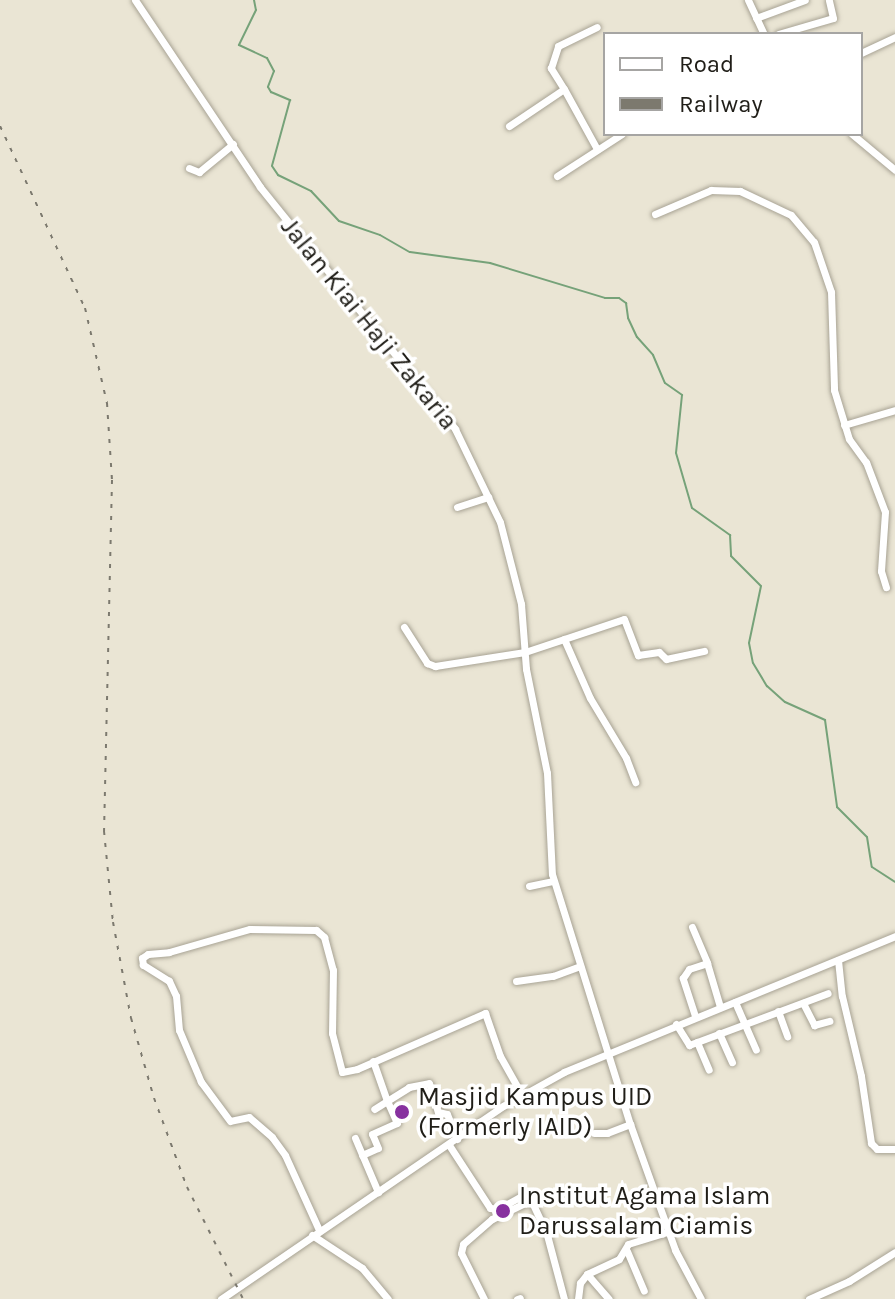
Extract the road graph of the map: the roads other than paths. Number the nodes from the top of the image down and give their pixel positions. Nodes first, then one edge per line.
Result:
1 (135, 0) edge
2 (748, 0) edge
3 (805, 0) edge
4 (829, 0) edge
5 (756, 18) junction
6 (597, 27) dead end
7 (763, 32) edge
8 (785, 32) edge
9 (895, 37) edge
10 (863, 52) edge
11 (564, 89) junction
12 (509, 126) dead end
13 (619, 136) edge
14 (854, 136) edge
15 (233, 144) junction
16 (597, 149) junction
17 (189, 168) dead end
18 (895, 170) edge
19 (557, 176) dead end
20 (655, 214) dead end
21 (895, 410) edge
22 (844, 425) junction
23 (488, 497) junction
24 (457, 507) dead end
25 (886, 587) dead end
26 (404, 627) dead end
27 (564, 639) junction
28 (704, 651) dead end
29 (525, 652) junction
30 (635, 782) dead end
31 (553, 881) junction
32 (529, 886) dead end
33 (692, 927) dead end
34 (895, 936) edge
35 (838, 960) junction
36 (707, 963) junction
37 (580, 966) junction
38 (516, 981) dead end
39 (828, 993) dead end
40 (735, 1002) junction
41 (803, 1003) junction
42 (720, 1007) junction
43 (778, 1011) junction
44 (695, 1016) junction
45 (829, 1021) dead end
46 (676, 1024) junction
47 (744, 1024) junction
48 (719, 1033) junction
49 (787, 1036) dead end
50 (697, 1042) junction
51 (756, 1050) dead end
52 (606, 1053) junction
53 (373, 1061) junction
54 (732, 1062) dead end
55 (709, 1070) dead end
56 (522, 1095) junction
57 (387, 1101) junction
58 (374, 1109) dead end
59 (630, 1124) junction
60 (594, 1133) dead end
61 (355, 1138) dead end
62 (457, 1139) junction
63 (449, 1145) junction
64 (895, 1149) edge
65 (362, 1155) junction
66 (378, 1192) junction
67 (531, 1200) junction
68 (315, 1232) junction
69 (667, 1232) junction
70 (627, 1251) junction
71 (895, 1252) edge
72 (589, 1276) junction
73 (644, 1291) dead end
74 (221, 1299) edge
75 (388, 1299) edge
76 (484, 1299) edge
77 (564, 1299) edge
78 (578, 1299) edge
79 (609, 1299) edge
80 (701, 1299) edge
81 (809, 1299) edge

1 - 15 street, Jalan Kiai Haji Zakaria
2 - 5 street
3 - 5 street
4 - 8 street
5 - 7 street
6 - 11 street
9 - 10 street
11 - 12 street
11 - 16 street
13 - 16 street
14 - 18 street
15 - 17 street
15 - 23 street, Jalan Kiai Haji Zakaria
16 - 19 street
20 - 22 street
21 - 22 street
22 - 25 street
23 - 24 street
23 - 29 street, Jalan Kiai Haji Zakaria
26 - 29 street
27 - 28 street
27 - 29 street
27 - 30 street
29 - 31 street, Jalan Kiai Haji Zakaria
31 - 32 street
31 - 37 street, Jalan Kiai Haji Zakaria
33 - 36 street
34 - 35 street
35 - 40 street
35 - 64 street
36 - 42 street
36 - 44 street
37 - 38 street
37 - 52 street, Jalan Kiai Haji Zakaria
39 - 41 street
40 - 42 street
40 - 47 street
41 - 43 street
41 - 45 street
42 - 44 street
43 - 47 street
43 - 49 street
44 - 46 street
46 - 50 street
46 - 52 street
47 - 48 street
47 - 51 street
48 - 50 street
48 - 54 street
50 - 55 street
52 - 56 street
52 - 59 street, Jalan Kiai Haji Zakaria
53 - 56 street
53 - 57 street
53 - 68 street
56 - 62 street
57 - 58 street
57 - 62 street
57 - 65 street
59 - 60 street
59 - 69 street, Jalan Kiai Haji Zakaria
61 - 65 street
62 - 63 street
63 - 66 street
63 - 67 street
65 - 66 street
66 - 68 street
67 - 76 street
67 - 77 street
68 - 74 street
68 - 75 street
69 - 70 street
69 - 80 street, Jalan Kiai Haji Zakaria
70 - 72 street
70 - 73 street
71 - 81 street
72 - 78 street
72 - 79 street

